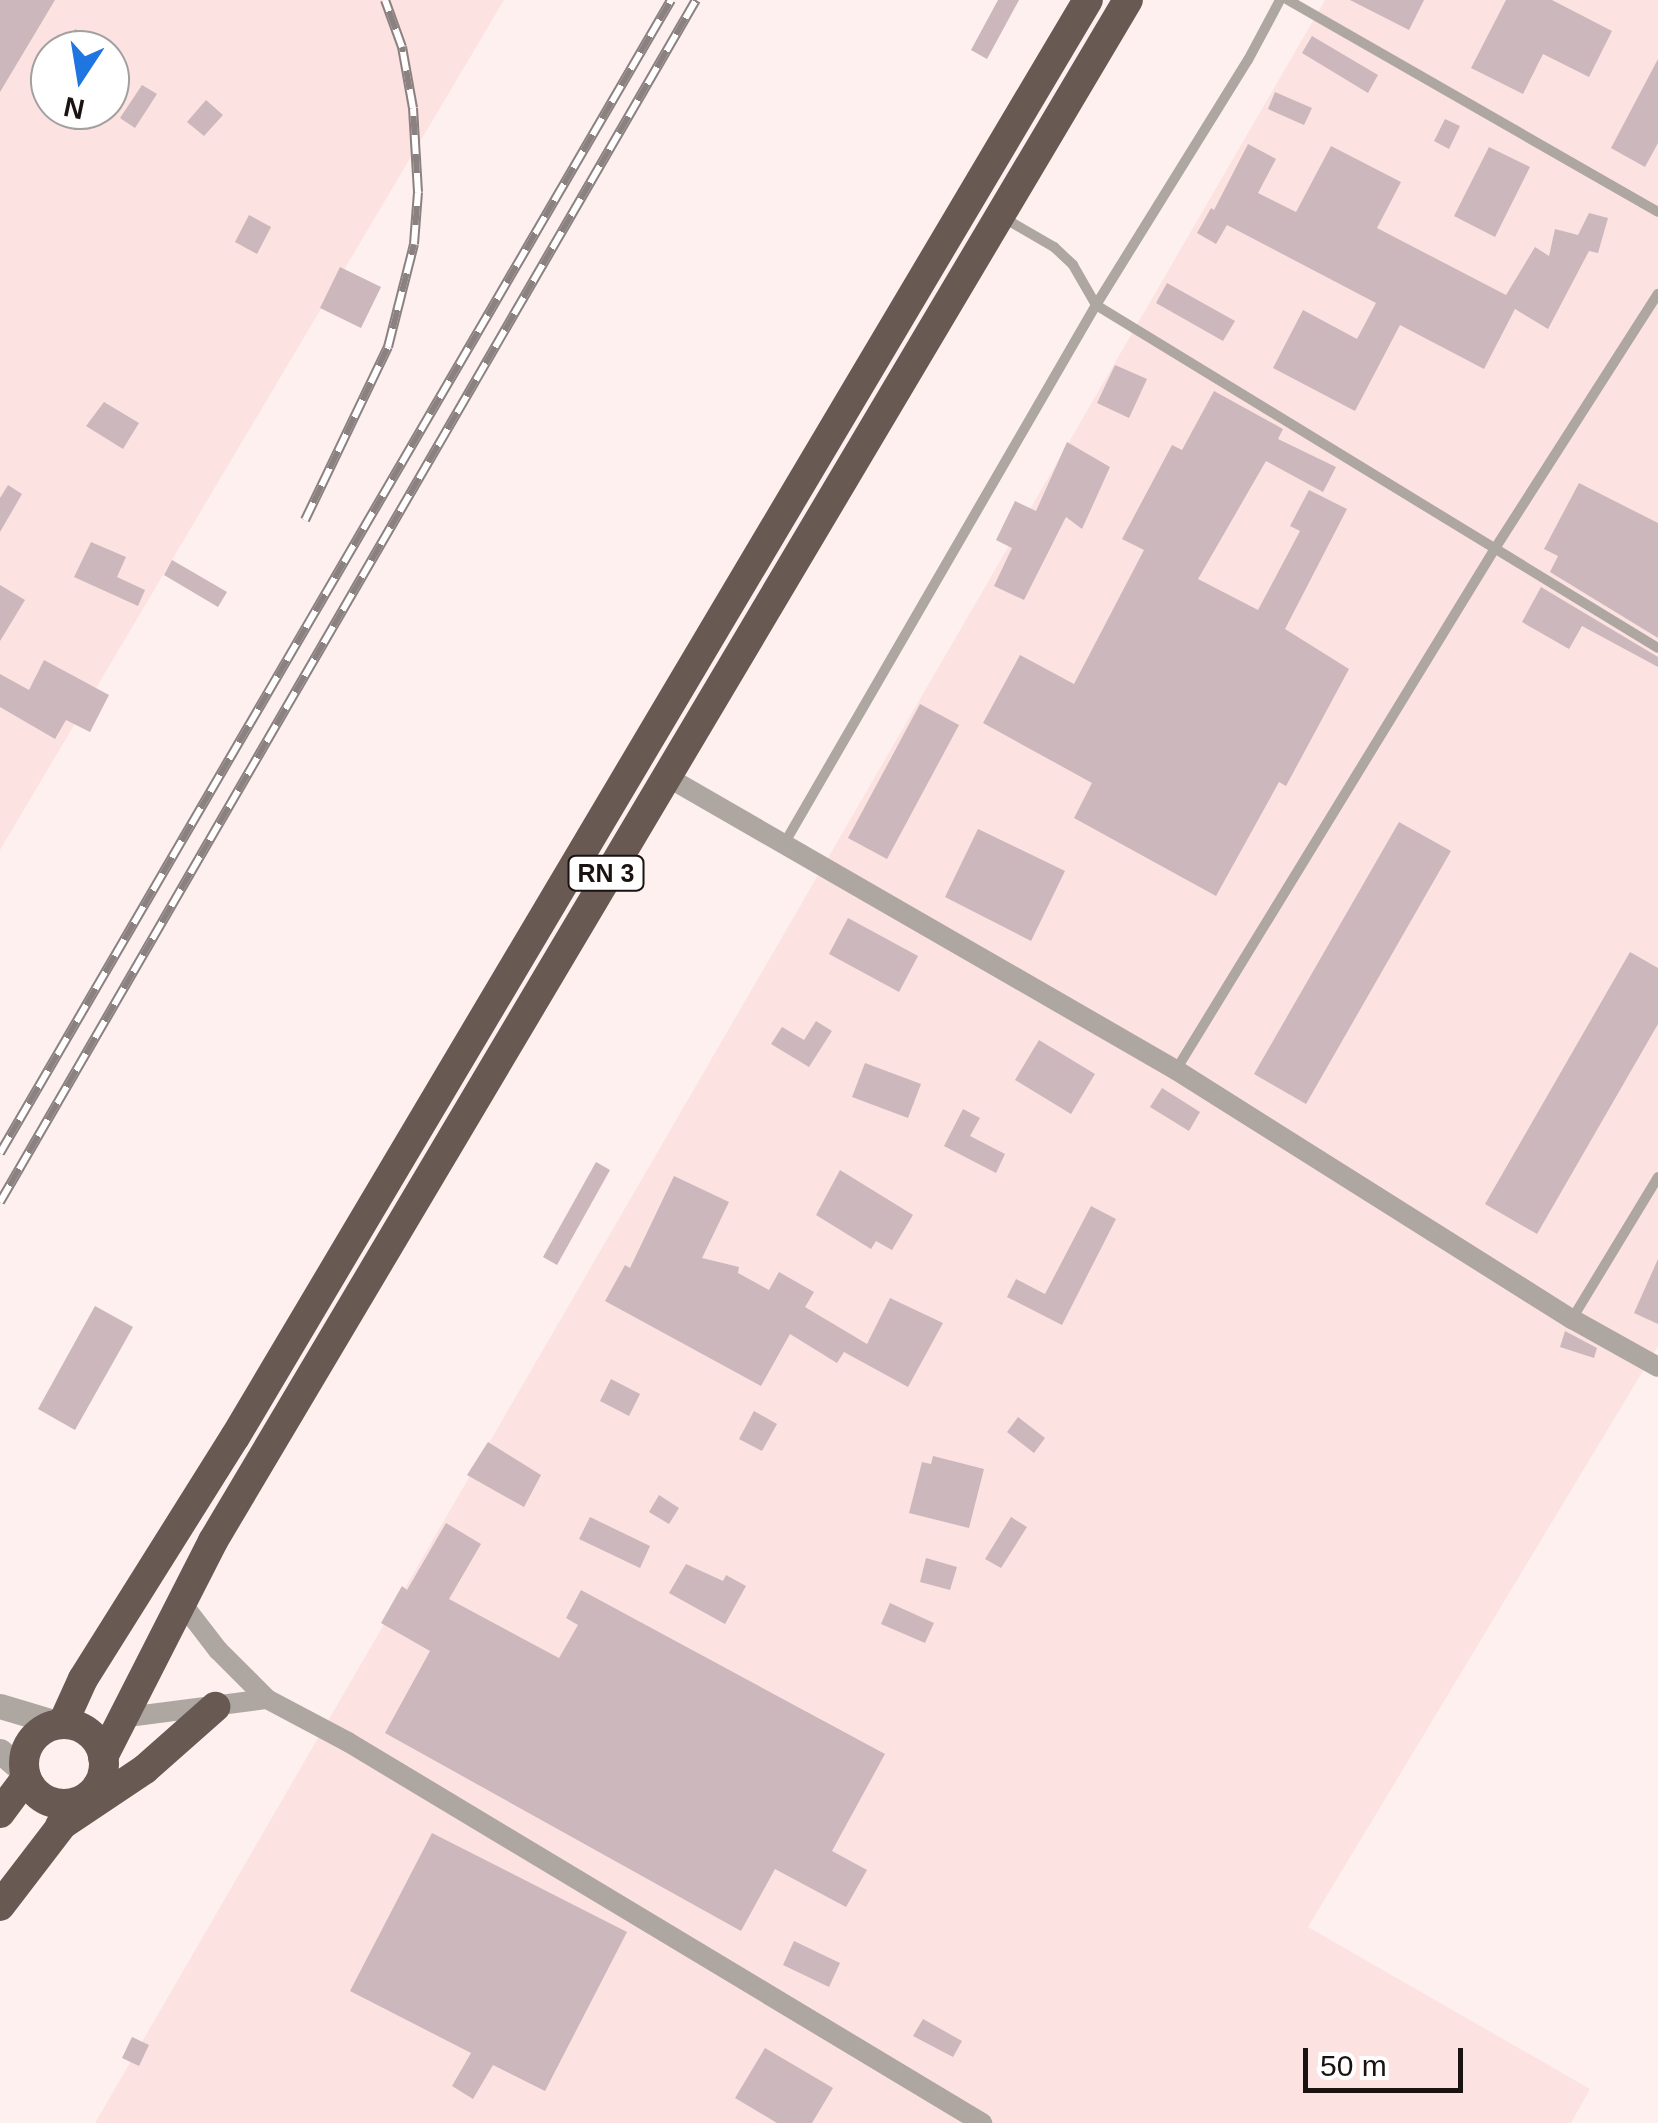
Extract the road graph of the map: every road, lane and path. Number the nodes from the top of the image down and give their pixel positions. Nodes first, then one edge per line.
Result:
1 (1088, 0) edge
2 (1128, 0) edge
3 (1280, 0) edge
4 (1288, 0) edge
5 (1658, 212) edge
6 (1001, 216) junction
7 (1658, 294) edge
8 (1096, 305) junction
9 (1494, 550) junction
10 (1658, 648) edge
11 (664, 776) junction
12 (784, 844) junction
13 (1176, 1070) junction
14 (1658, 1177) edge
15 (1572, 1319) junction
16 (1658, 1367) edge
17 (182, 1602) junction
18 (267, 1700) junction
19 (0, 1706) edge
20 (215, 1707) junction
21 (120, 1718) junction
22 (60, 1723) junction
23 (0, 1751) edge
24 (104, 1757) junction
25 (25, 1775) junction
26 (82, 1800) junction
27 (0, 1813) edge
28 (60, 1826) junction
29 (0, 1906) edge
30 (982, 2123) edge

1 - 22 highway, RN 3
2 - 6 highway, RN 3
3 - 8 lane
4 - 5 lane
6 - 8 lane
6 - 11 highway, RN 3
7 - 9 lane
8 - 9 lane
8 - 12 lane
9 - 10 lane
9 - 13 lane
11 - 12 street
11 - 17 highway, RN 3
12 - 13 street
13 - 15 street
14 - 15 lane
15 - 16 street
17 - 18 street
17 - 21 highway, RN 3
18 - 20 street
18 - 30 street
19 - 22 street
20 - 21 street
20 - 28 highway
21 - 24 highway, RN 3
22 - 24 highway
22 - 25 highway
23 - 25 street
24 - 26 highway
25 - 26 highway
25 - 27 highway
26 - 28 highway
28 - 29 highway

